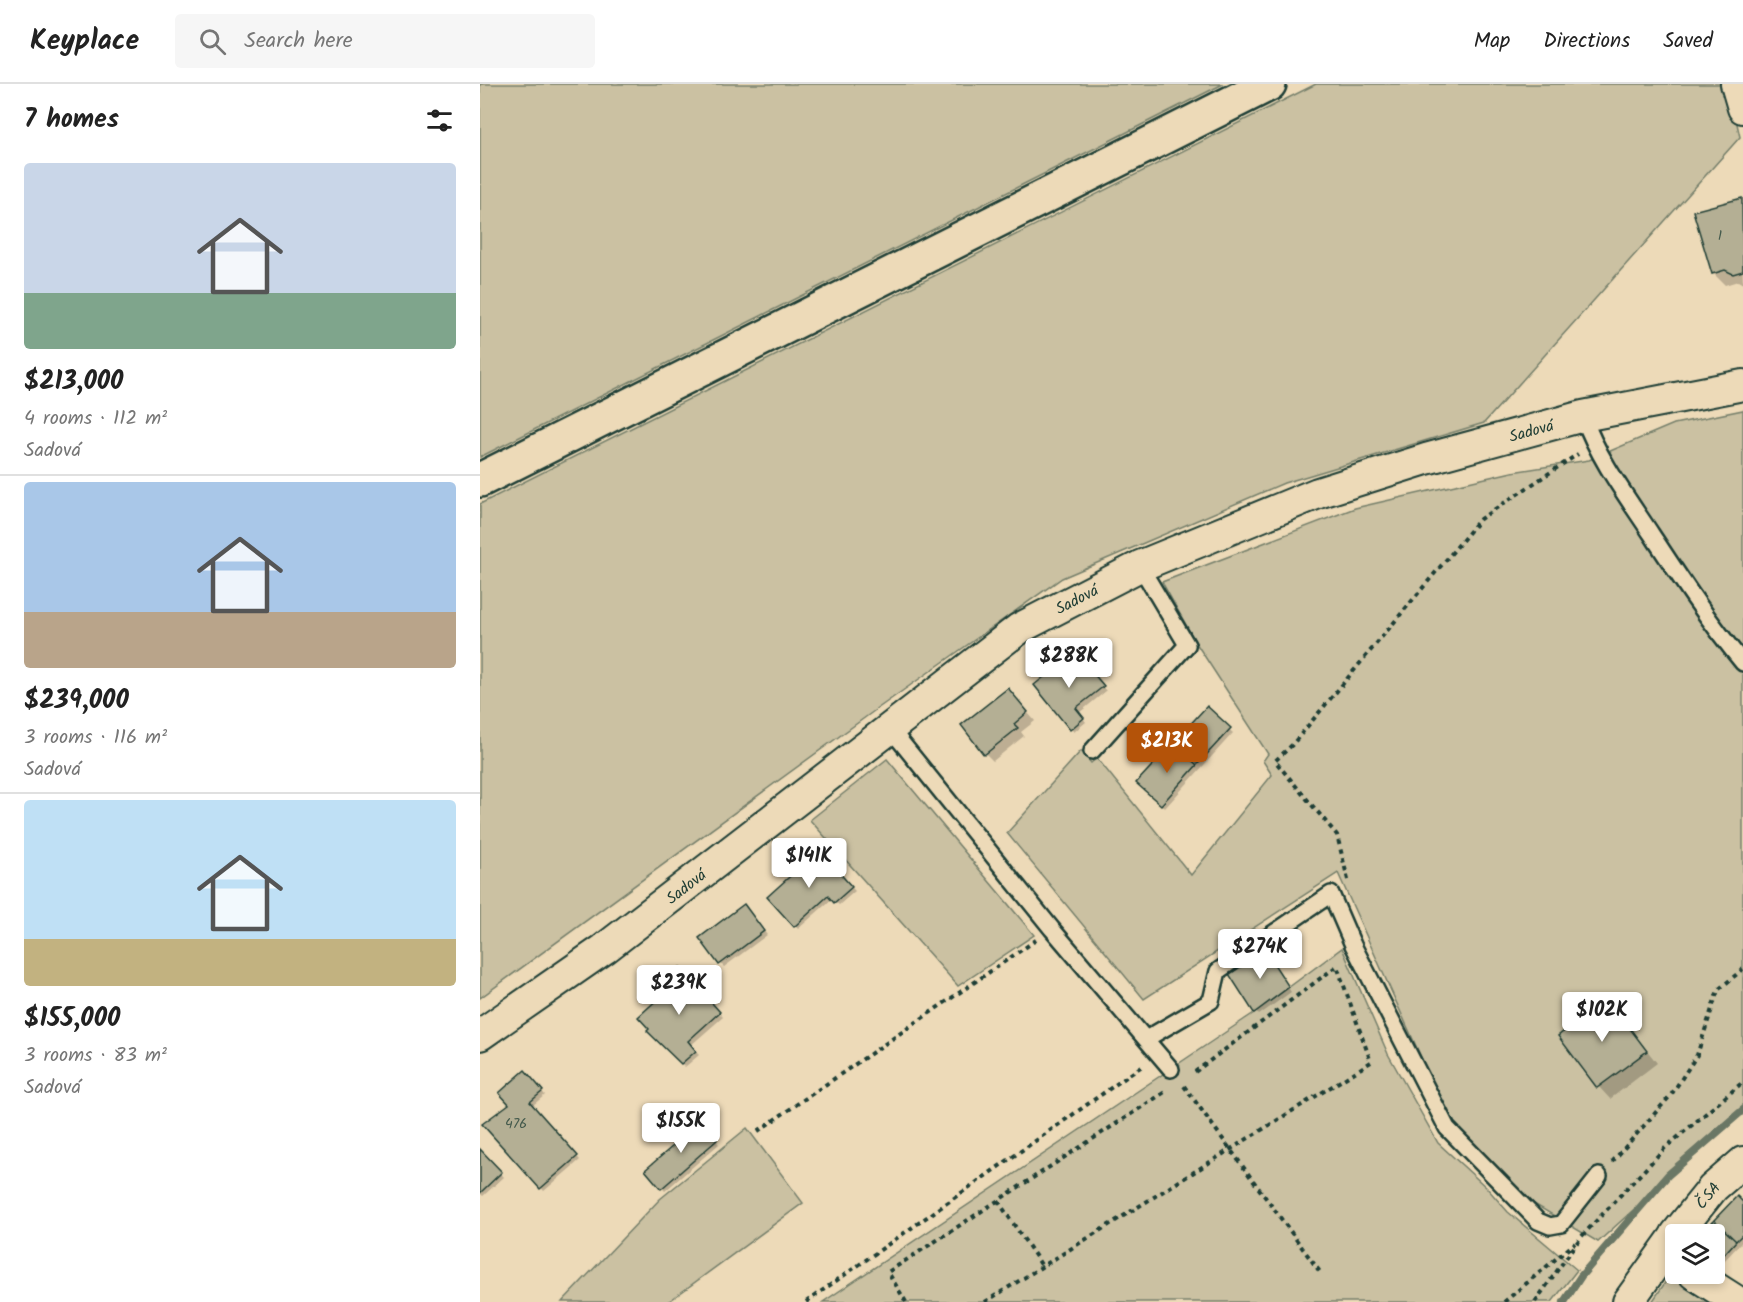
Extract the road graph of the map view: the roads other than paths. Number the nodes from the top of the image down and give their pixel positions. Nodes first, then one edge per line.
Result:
1 (1269, 84) edge
2 (1736, 84) edge
3 (1743, 108) edge
4 (1743, 385) edge
5 (1583, 416) junction
6 (480, 480) edge
7 (1140, 566) junction
8 (1743, 663) edge
9 (889, 727) junction
10 (1092, 751) dead end
11 (480, 1035) edge
12 (1146, 1039) junction
13 (1171, 1069) road end
14 (1743, 1162) edge
15 (1599, 1176) road end
16 (1687, 1224) edge
17 (1665, 1254) edge
18 (1710, 1284) edge
19 (1628, 1302) edge
20 (1738, 1302) edge

1 - 6 main road
2 - 3 street
4 - 5 street, Sadová
5 - 7 street, Sadová
5 - 8 lane
7 - 9 street, Sadová
7 - 10 lane
9 - 11 street, Sadová
9 - 12 lane
12 - 13 lane
12 - 15 lane
14 - 16 street, ČSA
17 - 19 street, ČSA
18 - 20 street

